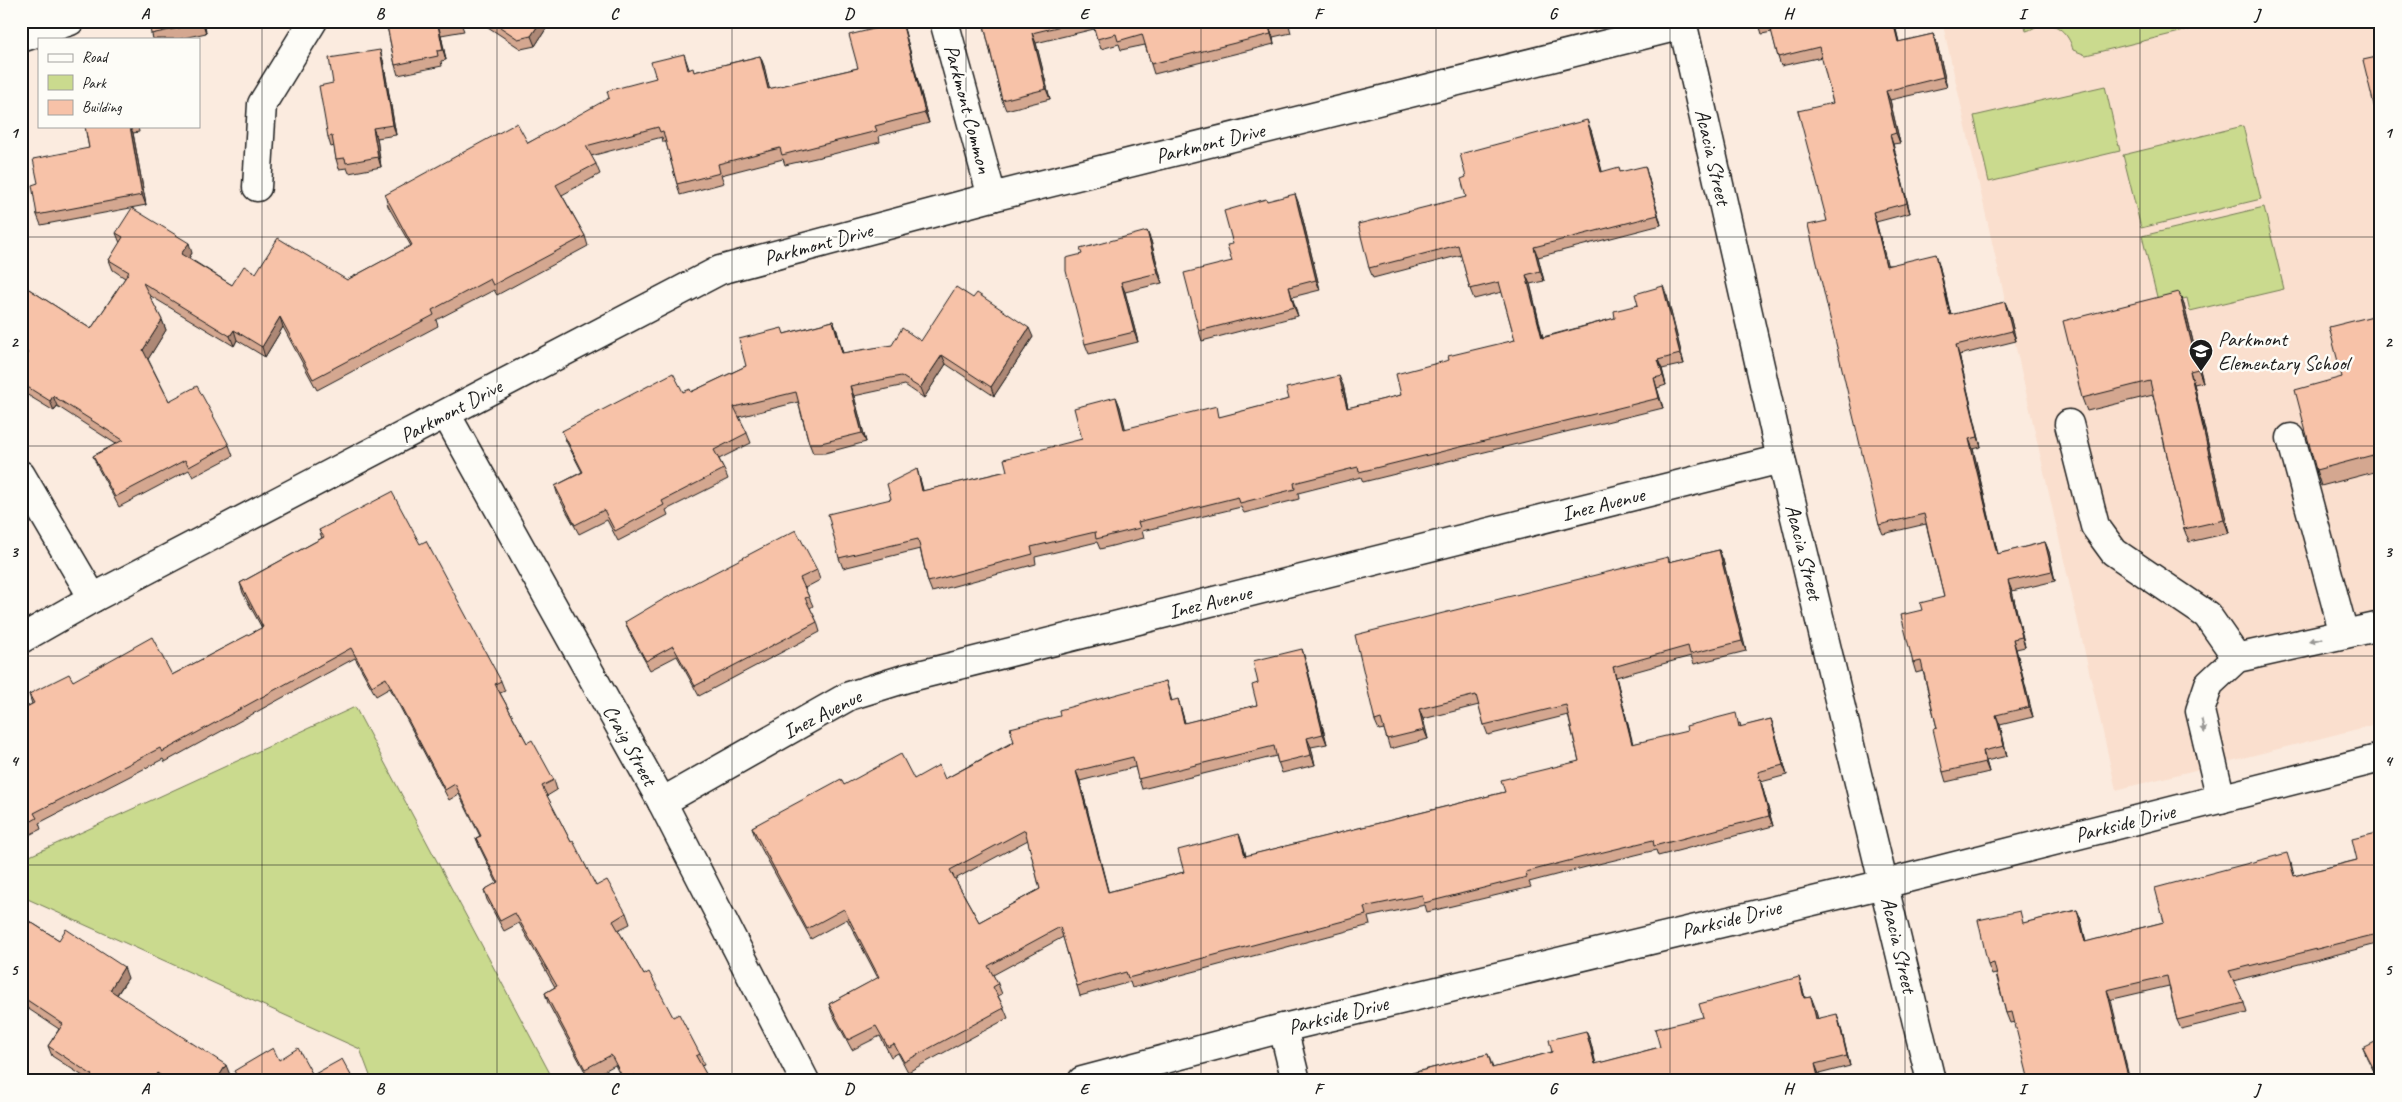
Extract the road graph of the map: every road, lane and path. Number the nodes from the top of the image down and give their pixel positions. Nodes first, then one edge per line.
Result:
1 (70, 21) edge
2 (313, 21) edge
3 (944, 21) edge
4 (1682, 23) edge
5 (21, 38) edge
6 (256, 187) dead end
7 (992, 197) junction
8 (446, 414) junction
9 (2068, 424) dead end
10 (2290, 438) dead end
11 (1781, 459) junction
12 (21, 475) edge
13 (93, 598) junction
14 (2381, 626) edge
15 (2344, 634) junction
16 (21, 639) edge
17 (2237, 658) junction
18 (2381, 758) edge
19 (2221, 799) junction
20 (662, 802) junction
21 (1884, 884) junction
22 (1283, 1028) junction
23 (805, 1081) edge
24 (1082, 1081) edge
25 (1296, 1081) edge
26 (1931, 1081) edge

1 - 5 street
2 - 6 street
3 - 7 street, Parkmont Common
4 - 7 street, Parkmont Drive
4 - 11 street, Acacia Street
7 - 8 street, Parkmont Drive
8 - 13 street, Parkmont Drive
8 - 20 street, Craig Street
9 - 17 street
10 - 15 street
11 - 20 street, Inez Avenue
11 - 21 street, Acacia Street
12 - 13 street
13 - 16 street, Parkmont Drive
14 - 15 street
15 -> 17 street
17 -> 19 street
18 - 19 street, Parkside Drive
19 - 21 street, Parkside Drive
20 - 23 street, Craig Street
21 - 22 street, Parkside Drive
21 - 26 street, Acacia Street
22 - 24 street, Parkside Drive
22 - 25 street

